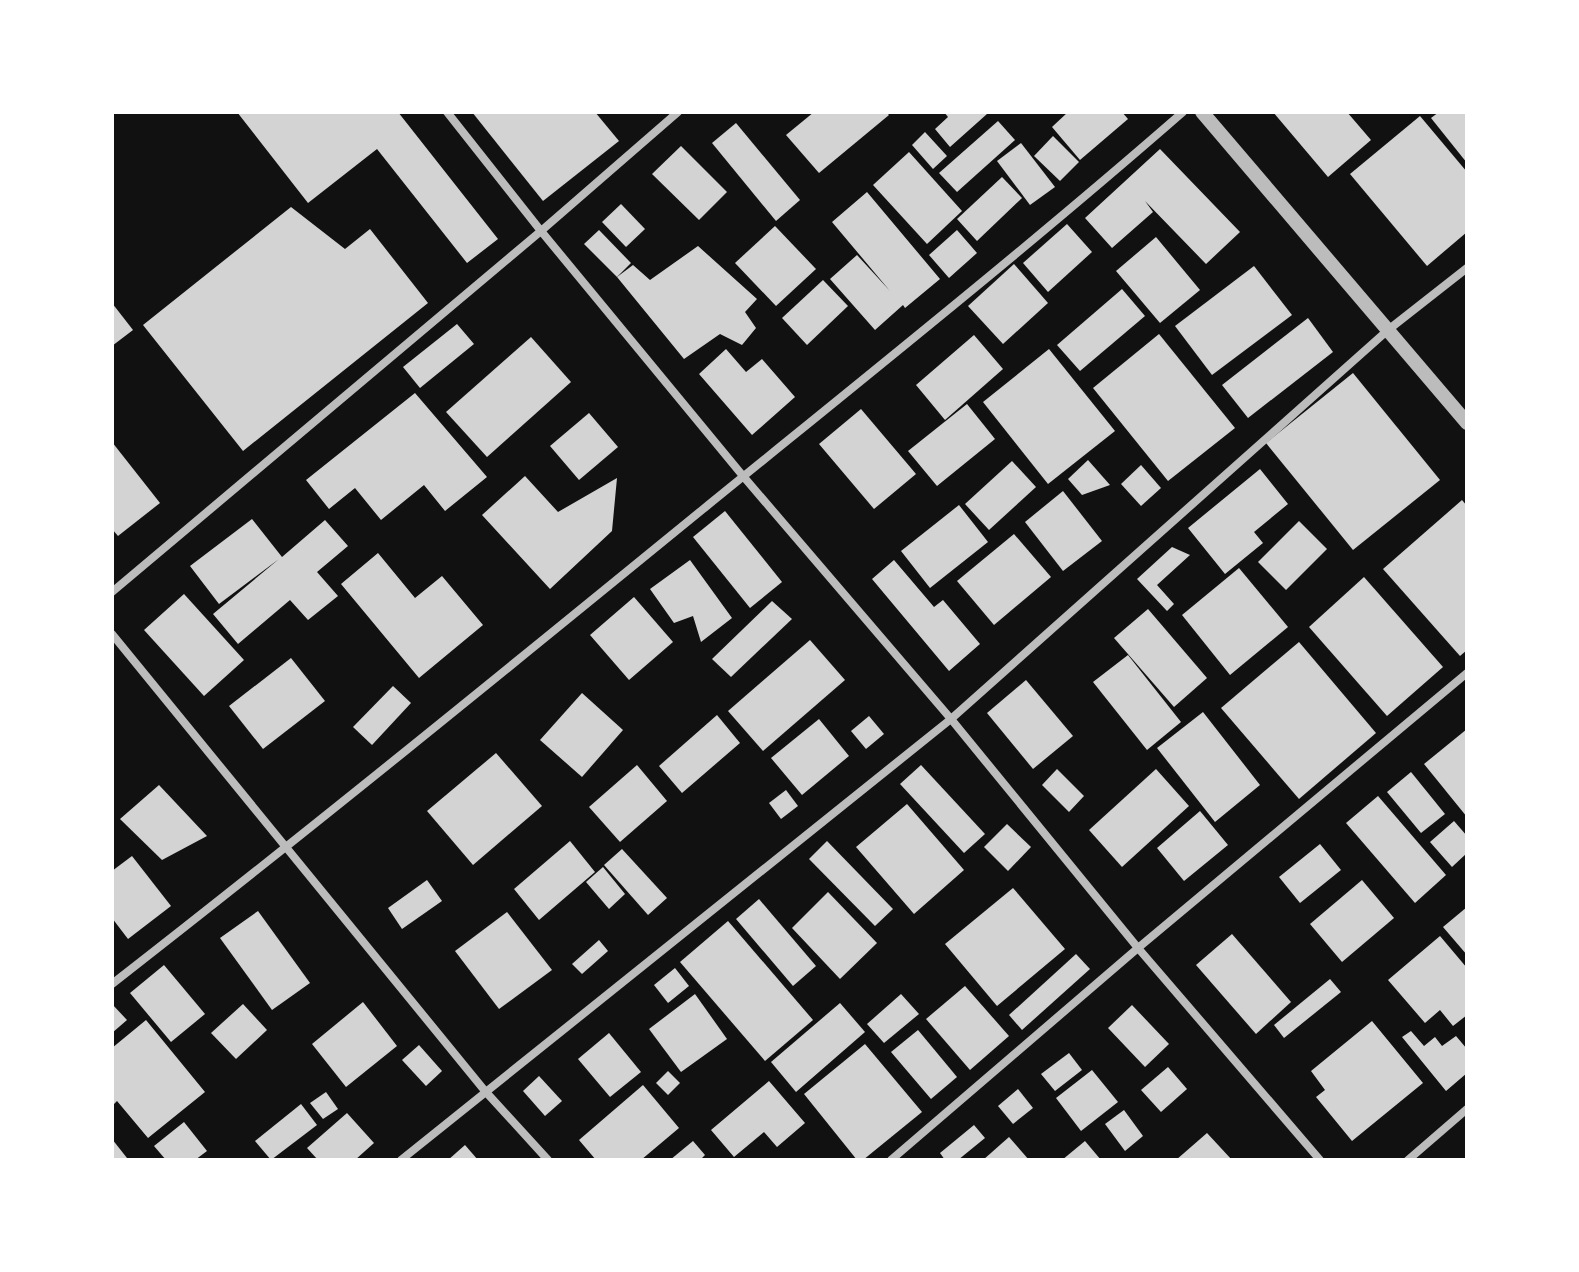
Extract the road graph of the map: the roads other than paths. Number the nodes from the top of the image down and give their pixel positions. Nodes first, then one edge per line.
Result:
1 (447, 112) edge
2 (678, 112) edge
3 (1183, 112) edge
4 (1202, 112) edge
5 (541, 231) junction
6 (1467, 268) edge
7 (1388, 330) junction
8 (1467, 423) edge
9 (743, 476) junction
10 (112, 592) edge
11 (112, 634) edge
12 (1467, 673) edge
13 (951, 719) junction
14 (287, 847) junction
15 (1138, 948) junction
16 (112, 984) edge
17 (485, 1091) junction
18 (1467, 1109) edge
19 (401, 1160) edge
20 (548, 1160) edge
21 (891, 1160) edge
22 (1320, 1160) edge
23 (1408, 1160) edge

1 - 5 street
2 - 5 street
3 - 9 street
4 - 7 street
5 - 9 street
5 - 10 street
6 - 7 street
7 - 8 street
7 - 13 street
9 - 13 street
9 - 14 street
11 - 14 street
12 - 15 street
13 - 15 street
13 - 17 street
14 - 16 street
14 - 17 street
15 - 21 street
15 - 22 street
17 - 19 street
17 - 20 street
18 - 23 street

